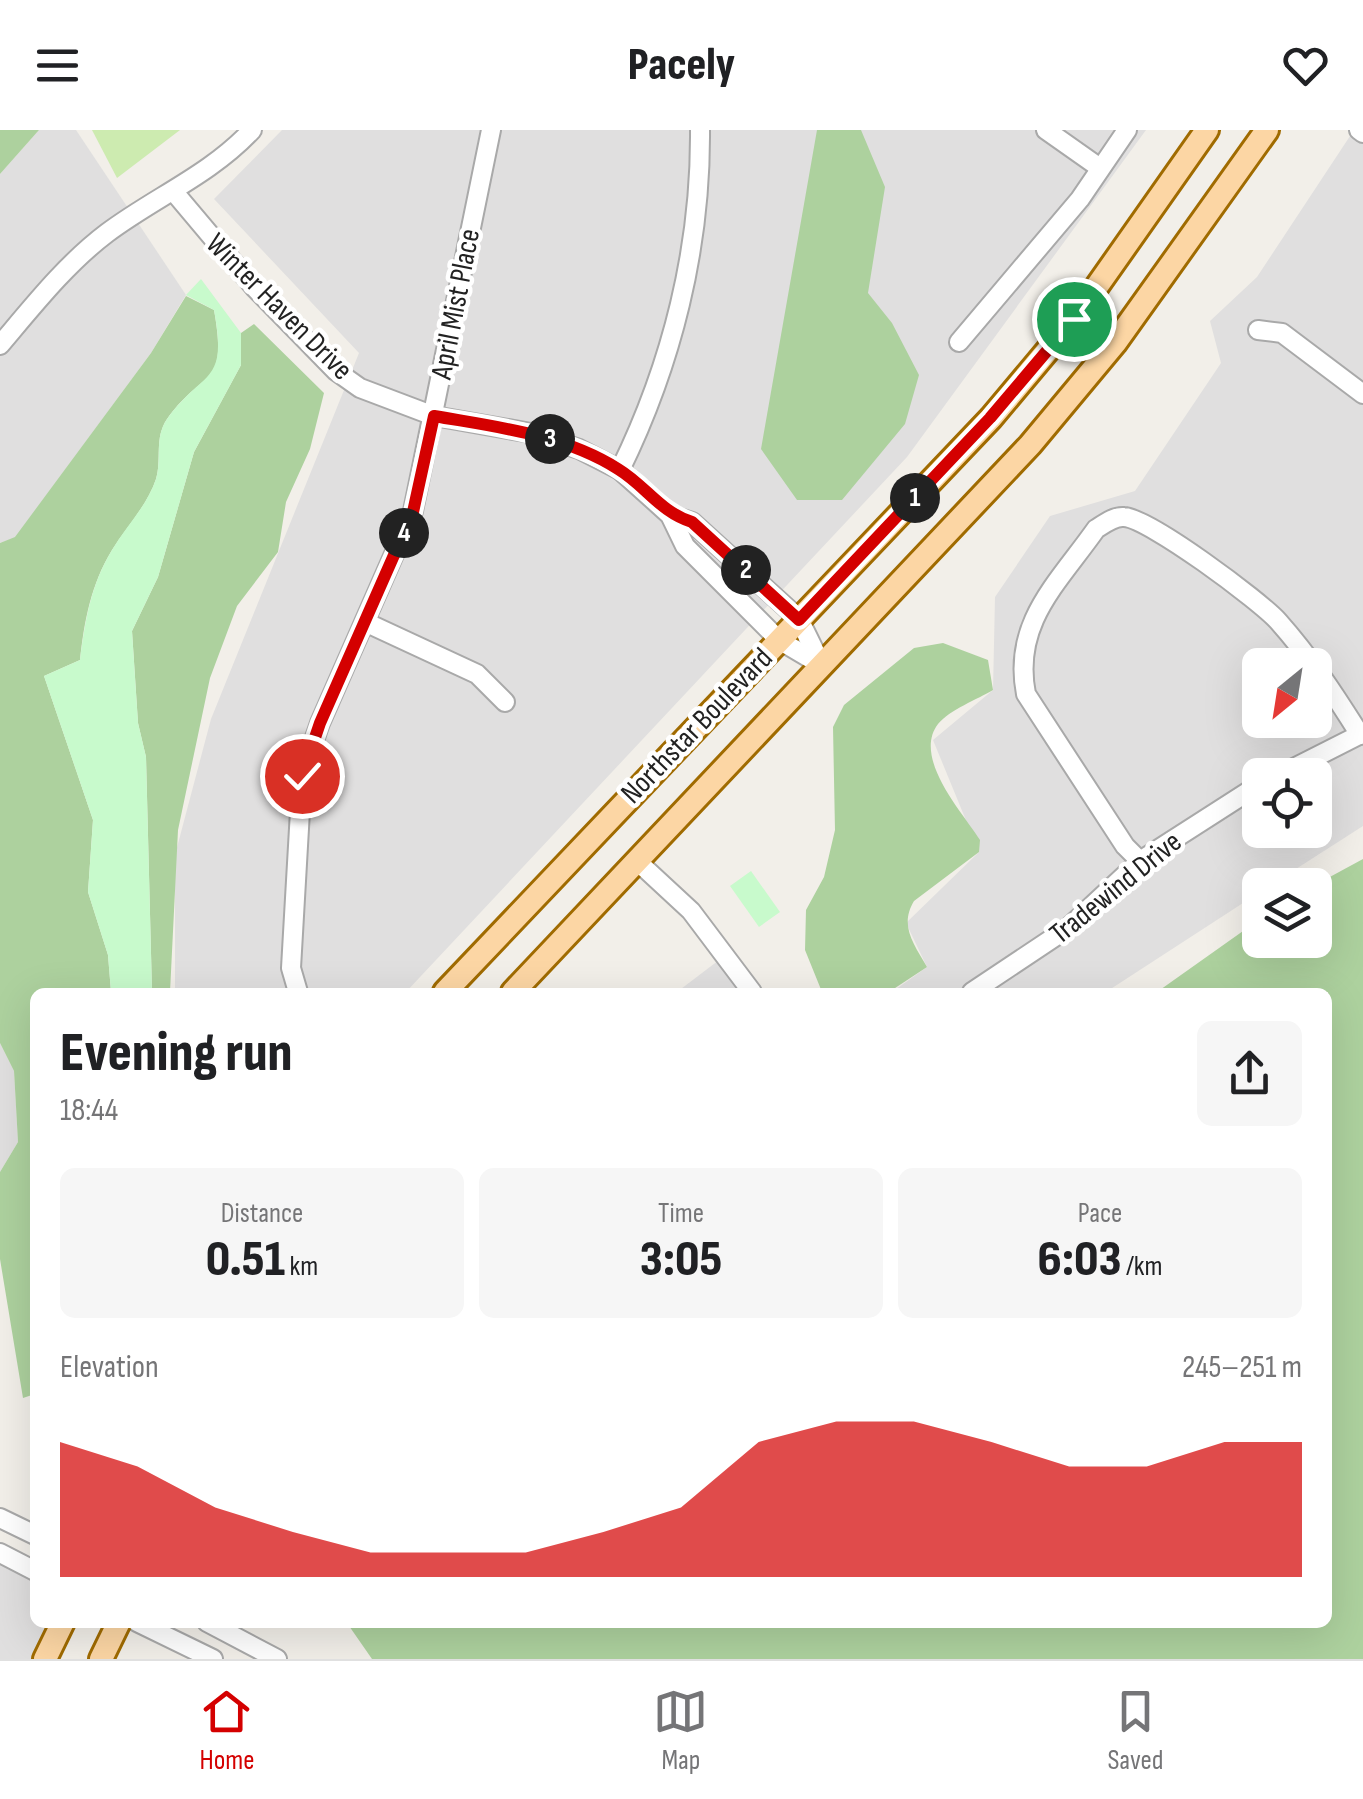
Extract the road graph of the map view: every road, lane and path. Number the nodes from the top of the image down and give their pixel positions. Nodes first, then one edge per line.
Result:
1 (252, 130) edge
2 (491, 130) edge
3 (700, 130) edge
4 (1046, 130) edge
5 (1128, 130) edge
6 (1207, 130) edge
7 (1266, 130) edge
8 (1100, 168) junction
9 (174, 192) junction
10 (1258, 330) dead end
11 (959, 342) dead end
12 (0, 346) edge
13 (1363, 394) edge
14 (434, 416) junction
15 (620, 470) junction
16 (670, 515) junction
17 (799, 620) junction
18 (365, 622) junction
19 (779, 640) junction
20 (822, 666) junction
21 (505, 702) dead end
22 (1362, 734) edge
23 (1314, 758) edge
24 (1242, 796) edge
25 (636, 861) junction
26 (1140, 861) junction
27 (297, 988) edge
28 (449, 988) edge
29 (517, 988) edge
30 (749, 988) edge
31 (978, 988) edge
32 (0, 1518) edge
33 (30, 1533) edge
34 (0, 1553) edge
35 (30, 1568) edge
36 (60, 1628) edge
37 (116, 1628) edge
38 (149, 1628) edge
39 (218, 1628) edge
40 (45, 1659) edge
41 (101, 1659) edge
42 (213, 1659) edge
43 (277, 1659) edge

1 - 9 street
2 - 14 street, April Mist Place
3 - 15 street
4 - 8 street
5 - 8 street
6 - 17 main road, Northstar Boulevard
7 - 20 main road, Northstar Boulevard
8 - 11 street
9 - 12 street
9 - 14 street, Winter Haven Drive
10 - 13 street
14 - 15 street, Winter Haven Drive
14 - 18 street, April Mist Place
15 - 16 street, Winter Haven Drive
16 - 17 street, Winter Haven Drive
16 - 19 street, Winter Haven Drive
17 - 19 main road, Northstar Boulevard
17 - 20 street, Winter Haven Drive
18 - 21 street
18 - 27 street, April Mist Place
19 - 20 street, Winter Haven Drive
19 - 28 main road, Northstar Boulevard
20 - 25 main road, Northstar Boulevard
22 - 23 street
22 - 26 street
24 - 26 street, Tradewind Drive
25 - 29 main road, Northstar Boulevard
25 - 30 street
26 - 31 street, Tradewind Drive
32 - 33 street
34 - 35 street
36 - 40 main road
37 - 41 main road
38 - 42 street
39 - 43 street

